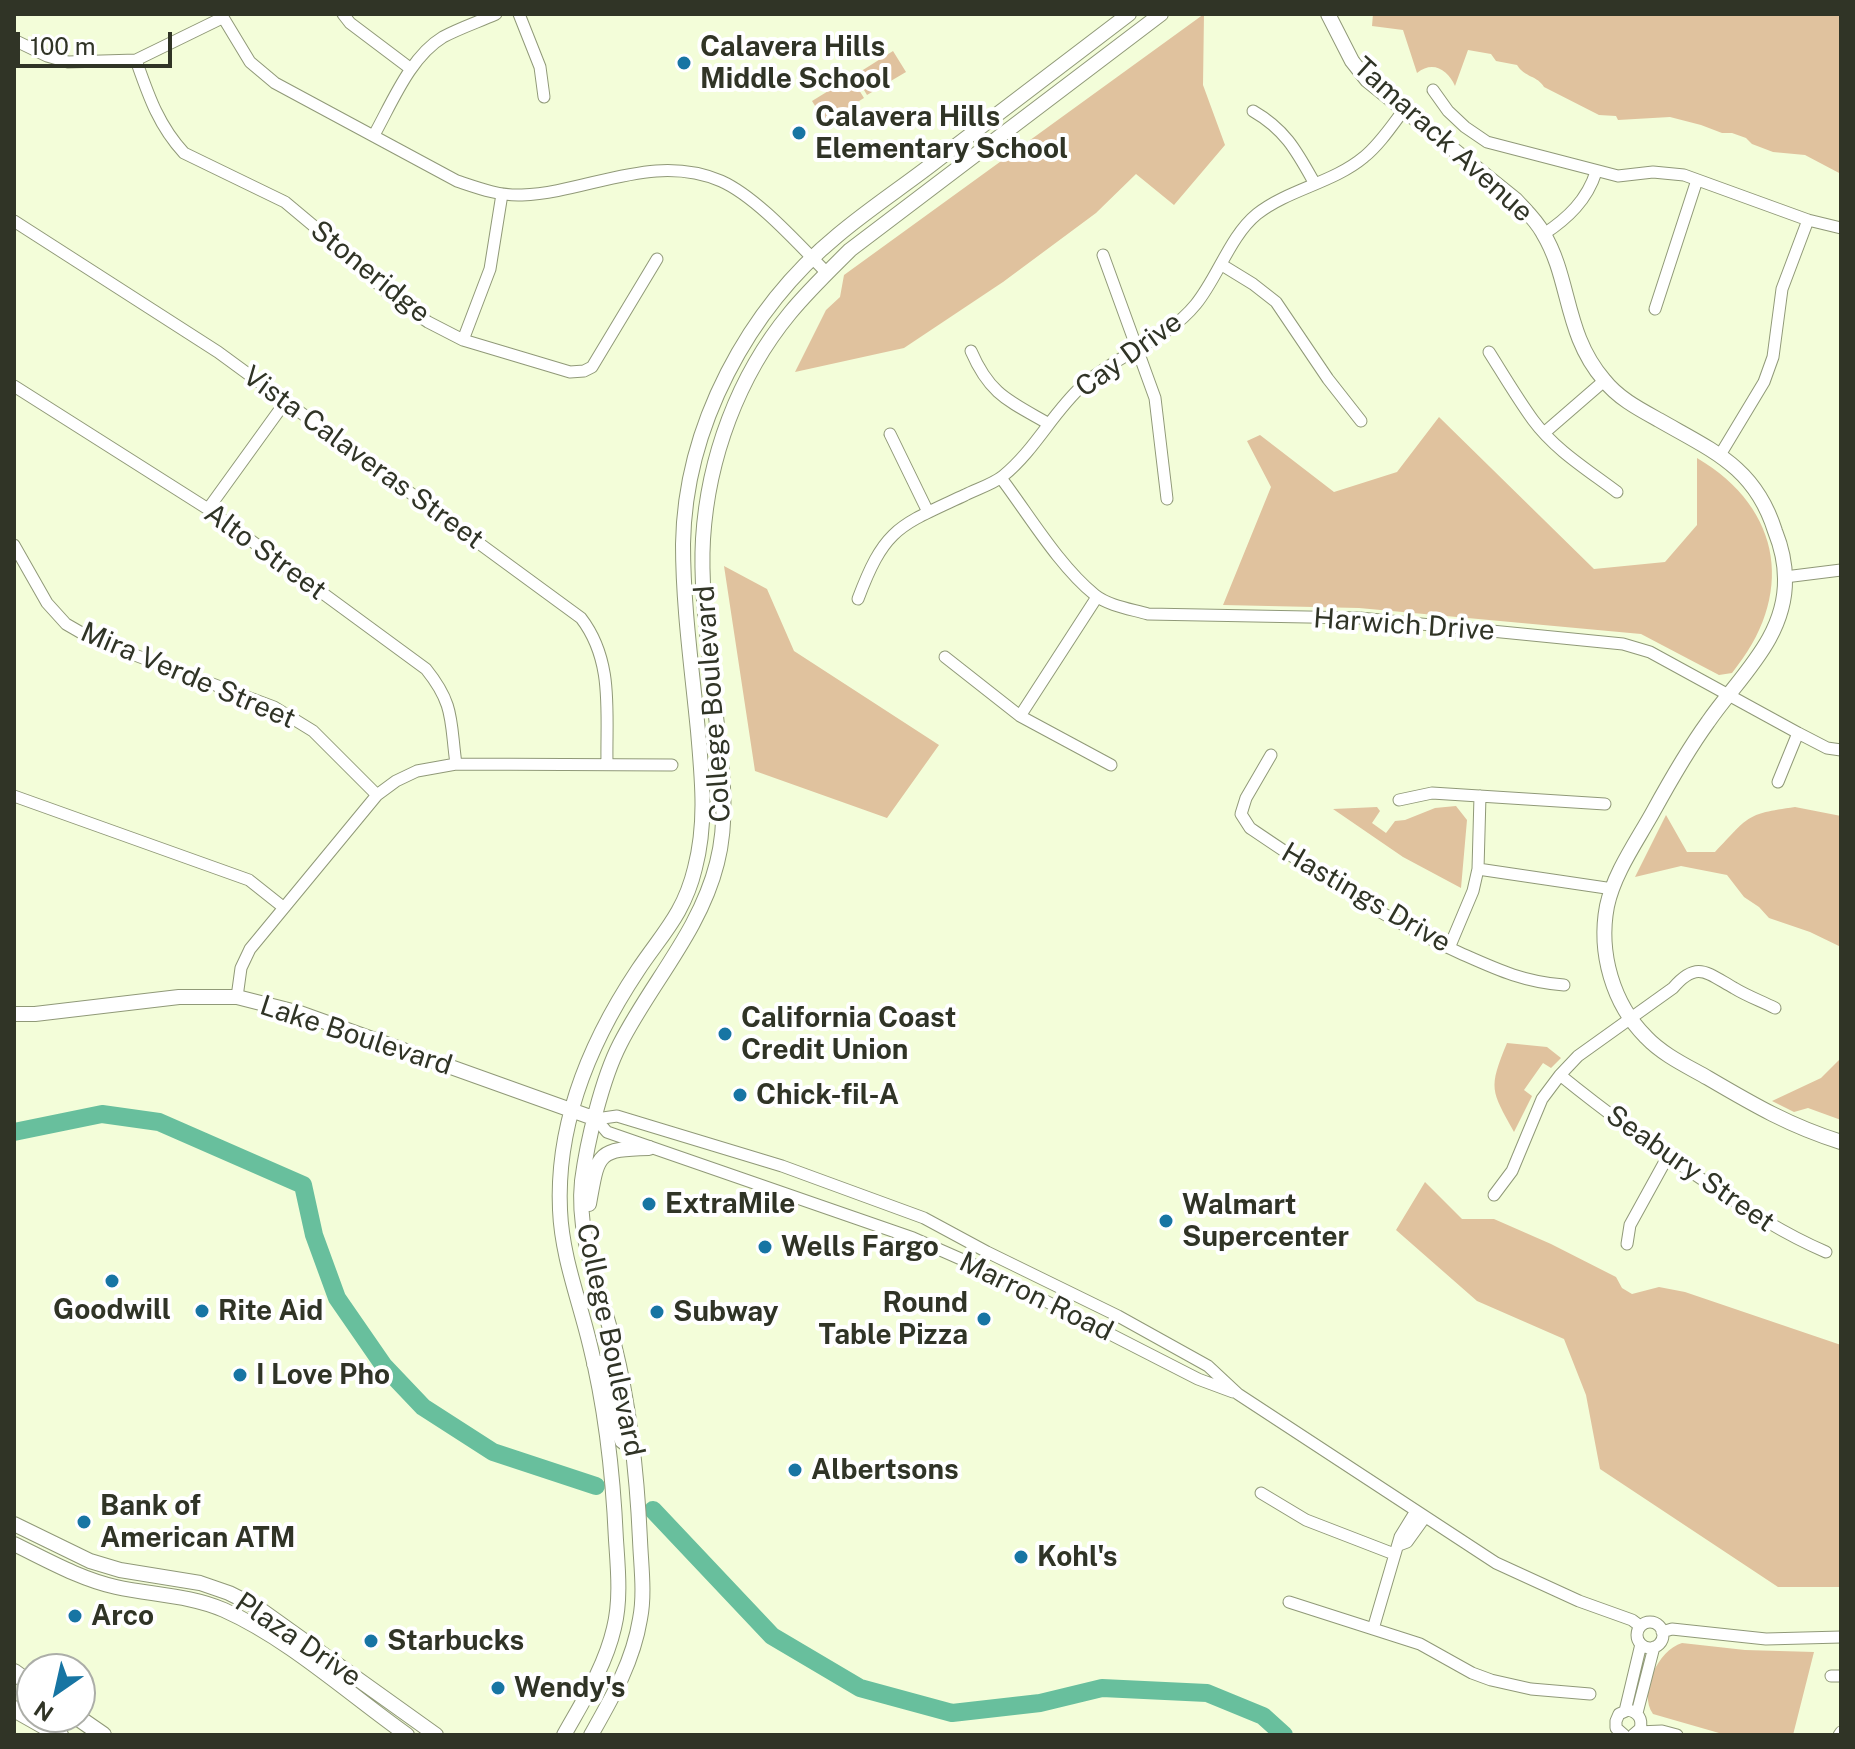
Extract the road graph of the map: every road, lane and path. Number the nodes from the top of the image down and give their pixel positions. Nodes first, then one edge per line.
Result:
1 (343, 14) edge
2 (496, 14) edge
3 (519, 14) edge
4 (1129, 14) edge
5 (1161, 14) edge
6 (1328, 14) edge
7 (221, 16) edge
8 (14, 40) edge
9 (136, 60) junction
10 (411, 69) junction
11 (1433, 90) dead end
12 (544, 97) dead end
13 (1253, 111) dead end
14 (1403, 111) junction
15 (374, 135) junction
16 (1596, 172) junction
17 (1697, 180) junction
18 (1315, 184) junction
19 (502, 194) junction
20 (1808, 220) junction
21 (14, 221) edge
22 (1841, 228) edge
23 (1544, 234) junction
24 (1103, 255) dead end
25 (657, 259) dead end
26 (813, 259) junction
27 (1222, 265) junction
28 (827, 273) junction
29 (1655, 309) dead end
30 (463, 340) junction
31 (1138, 349) junction
32 (971, 351) dead end
33 (1489, 352) dead end
34 (1604, 381) junction
35 (14, 386) edge
36 (286, 401) junction
37 (1361, 421) dead end
38 (1049, 424) junction
39 (1544, 433) junction
40 (890, 434) dead end
41 (1720, 455) junction
42 (1001, 478) junction
43 (1617, 492) dead end
44 (1167, 499) dead end
45 (208, 509) junction
46 (928, 512) junction
47 (14, 545) edge
48 (1841, 570) edge
49 (1785, 577) junction
50 (1097, 597) junction
51 (858, 599) dead end
52 (945, 657) dead end
53 (1736, 697) junction
54 (1020, 716) junction
55 (1798, 733) junction
56 (1841, 750) edge
57 (1271, 755) dead end
58 (456, 764) junction
59 (607, 764) junction
60 (672, 765) dead end
61 (1111, 765) dead end
62 (1778, 782) dead end
63 (377, 795) junction
64 (14, 796) edge
65 (1480, 796) junction
66 (1399, 800) dead end
67 (1605, 804) dead end
68 (1478, 869) junction
69 (1613, 889) junction
70 (688, 892) junction
71 (283, 907) junction
72 (688, 934) junction
73 (1449, 948) junction
74 (1564, 985) dead end
75 (237, 997) junction
76 (1775, 1008) dead end
77 (14, 1014) edge
78 (1630, 1018) junction
79 (1560, 1075) junction
80 (571, 1110) junction
81 (596, 1119) junction
82 (1841, 1142) edge
83 (649, 1148) junction
84 (1668, 1156) junction
85 (1494, 1195) dead end
86 (586, 1244) junction
87 (1627, 1244) dead end
88 (1826, 1252) dead end
89 (594, 1364) junction
90 (1238, 1394) junction
91 (634, 1450) junction
92 (1261, 1493) dead end
93 (1420, 1514) junction
94 (14, 1524) edge
95 (14, 1544) edge
96 (1396, 1550) junction
97 (229, 1593) junction
98 (1289, 1602) dead end
99 (222, 1609) junction
100 (1640, 1626) junction
101 (1373, 1629) junction
102 (614, 1630) junction
103 (1662, 1632) junction
104 (1841, 1637) edge
105 (1647, 1646) junction
106 (630, 1659) junction
107 (604, 1662) junction
108 (615, 1692) junction
109 (1590, 1694) dead end
110 (14, 1709) edge
111 (399, 1709) junction
112 (379, 1715) junction
113 (1635, 1726) edge
114 (1621, 1734) edge
115 (60, 1735) edge
116 (407, 1735) edge
117 (436, 1735) edge
118 (564, 1735) edge
119 (591, 1735) edge
120 (1677, 1735) edge

1 - 10 street
2 - 10 street
3 - 12 street
4 - 26 main road, College Boulevard
5 - 28 main road, College Boulevard
6 - 14 main road, Tamarack Avenue
7 - 9 street
7 - 15 street
8 - 9 street
9 - 30 street, Stoneridge
10 - 15 street
11 - 16 street
13 - 18 street
14 - 18 street, Cay Drive
14 - 23 main road, Tamarack Avenue
15 - 19 street
16 - 17 street
16 - 23 street
17 - 20 street
17 - 29 street
18 - 27 street, Cay Drive
19 - 26 street
19 - 30 street
20 - 22 street
20 - 41 street
21 - 36 street, Vista Calaveras Street
23 - 34 main road, Tamarack Avenue
24 - 31 street
25 - 30 street, Stoneridge
26 - 28 street
26 - 70 main road, College Boulevard
27 - 31 street, Cay Drive
27 - 37 street
28 - 72 main road, College Boulevard
31 - 38 street, Cay Drive
31 - 44 street
32 - 38 street
33 - 39 street
34 - 39 street
34 - 41 main road, Tamarack Avenue
35 - 45 street, Alto Street
36 - 45 street
36 - 59 street, Vista Calaveras Street
38 - 42 street, Cay Drive
39 - 43 street
40 - 46 street
41 - 49 main road, Tamarack Avenue
42 - 46 street, Cay Drive
42 - 50 street, Harwich Drive
45 - 58 street, Alto Street
46 - 51 street, Cay Drive
47 - 63 street, Mira Verde Street
48 - 49 street
49 - 53 main road, Tamarack Avenue
50 - 53 street, Harwich Drive
50 - 54 street
52 - 54 street
53 - 55 street, Harwich Drive
53 - 69 main road, Tamarack Avenue
54 - 61 street
55 - 56 street, Harwich Drive
55 - 62 street
57 - 73 street, Hastings Drive
58 - 59 street
58 - 63 street
59 - 60 street
63 - 71 street
64 - 71 street
65 - 66 street
65 - 67 street
65 - 68 street
68 - 69 street
68 - 73 street
69 - 78 main road, Tamarack Avenue
70 - 72 main road
70 - 80 main road, College Boulevard
71 - 75 street
72 - 81 main road, College Boulevard
73 - 74 street, Hastings Drive
75 - 77 main road, Lake Boulevard
75 - 80 main road, Lake Boulevard
76 - 78 street
78 - 79 street
78 - 82 main road, Tamarack Avenue
79 - 84 street, Seabury Street
79 - 85 street
80 - 81 main road, Lake Boulevard
80 - 89 main road, College Boulevard
81 - 83 street, Marron Road
81 - 86 main road, College Boulevard
81 - 90 street, Marron Road
83 - 86 main road
83 - 90 street, Marron Road
84 - 87 street
84 - 88 street, Seabury Street
86 - 91 main road, College Boulevard
89 - 91 main road
89 - 102 main road, College Boulevard
90 - 93 street, Marron Road
91 - 106 main road, College Boulevard
92 - 96 street
93 - 96 street
93 - 100 street, Marron Road
94 - 97 main road, Plaza Drive
95 - 99 main road, Plaza Drive
96 - 101 street
97 - 99 main road
97 - 111 main road, Plaza Drive
98 - 101 street
99 - 112 main road, Plaza Drive
100 - 103 street
100 - 105 street
101 - 109 street
102 - 106 main road
102 - 107 main road, College Boulevard
103 - 104 street
103 - 105 street
105 - 113 street
106 - 108 main road, College Boulevard
107 - 108 main road
107 - 118 main road, College Boulevard
108 - 119 main road, College Boulevard
110 - 115 highway
111 - 112 main road
111 - 117 main road, Plaza Drive
112 - 116 main road, Plaza Drive
113 - 114 street
113 - 120 street

